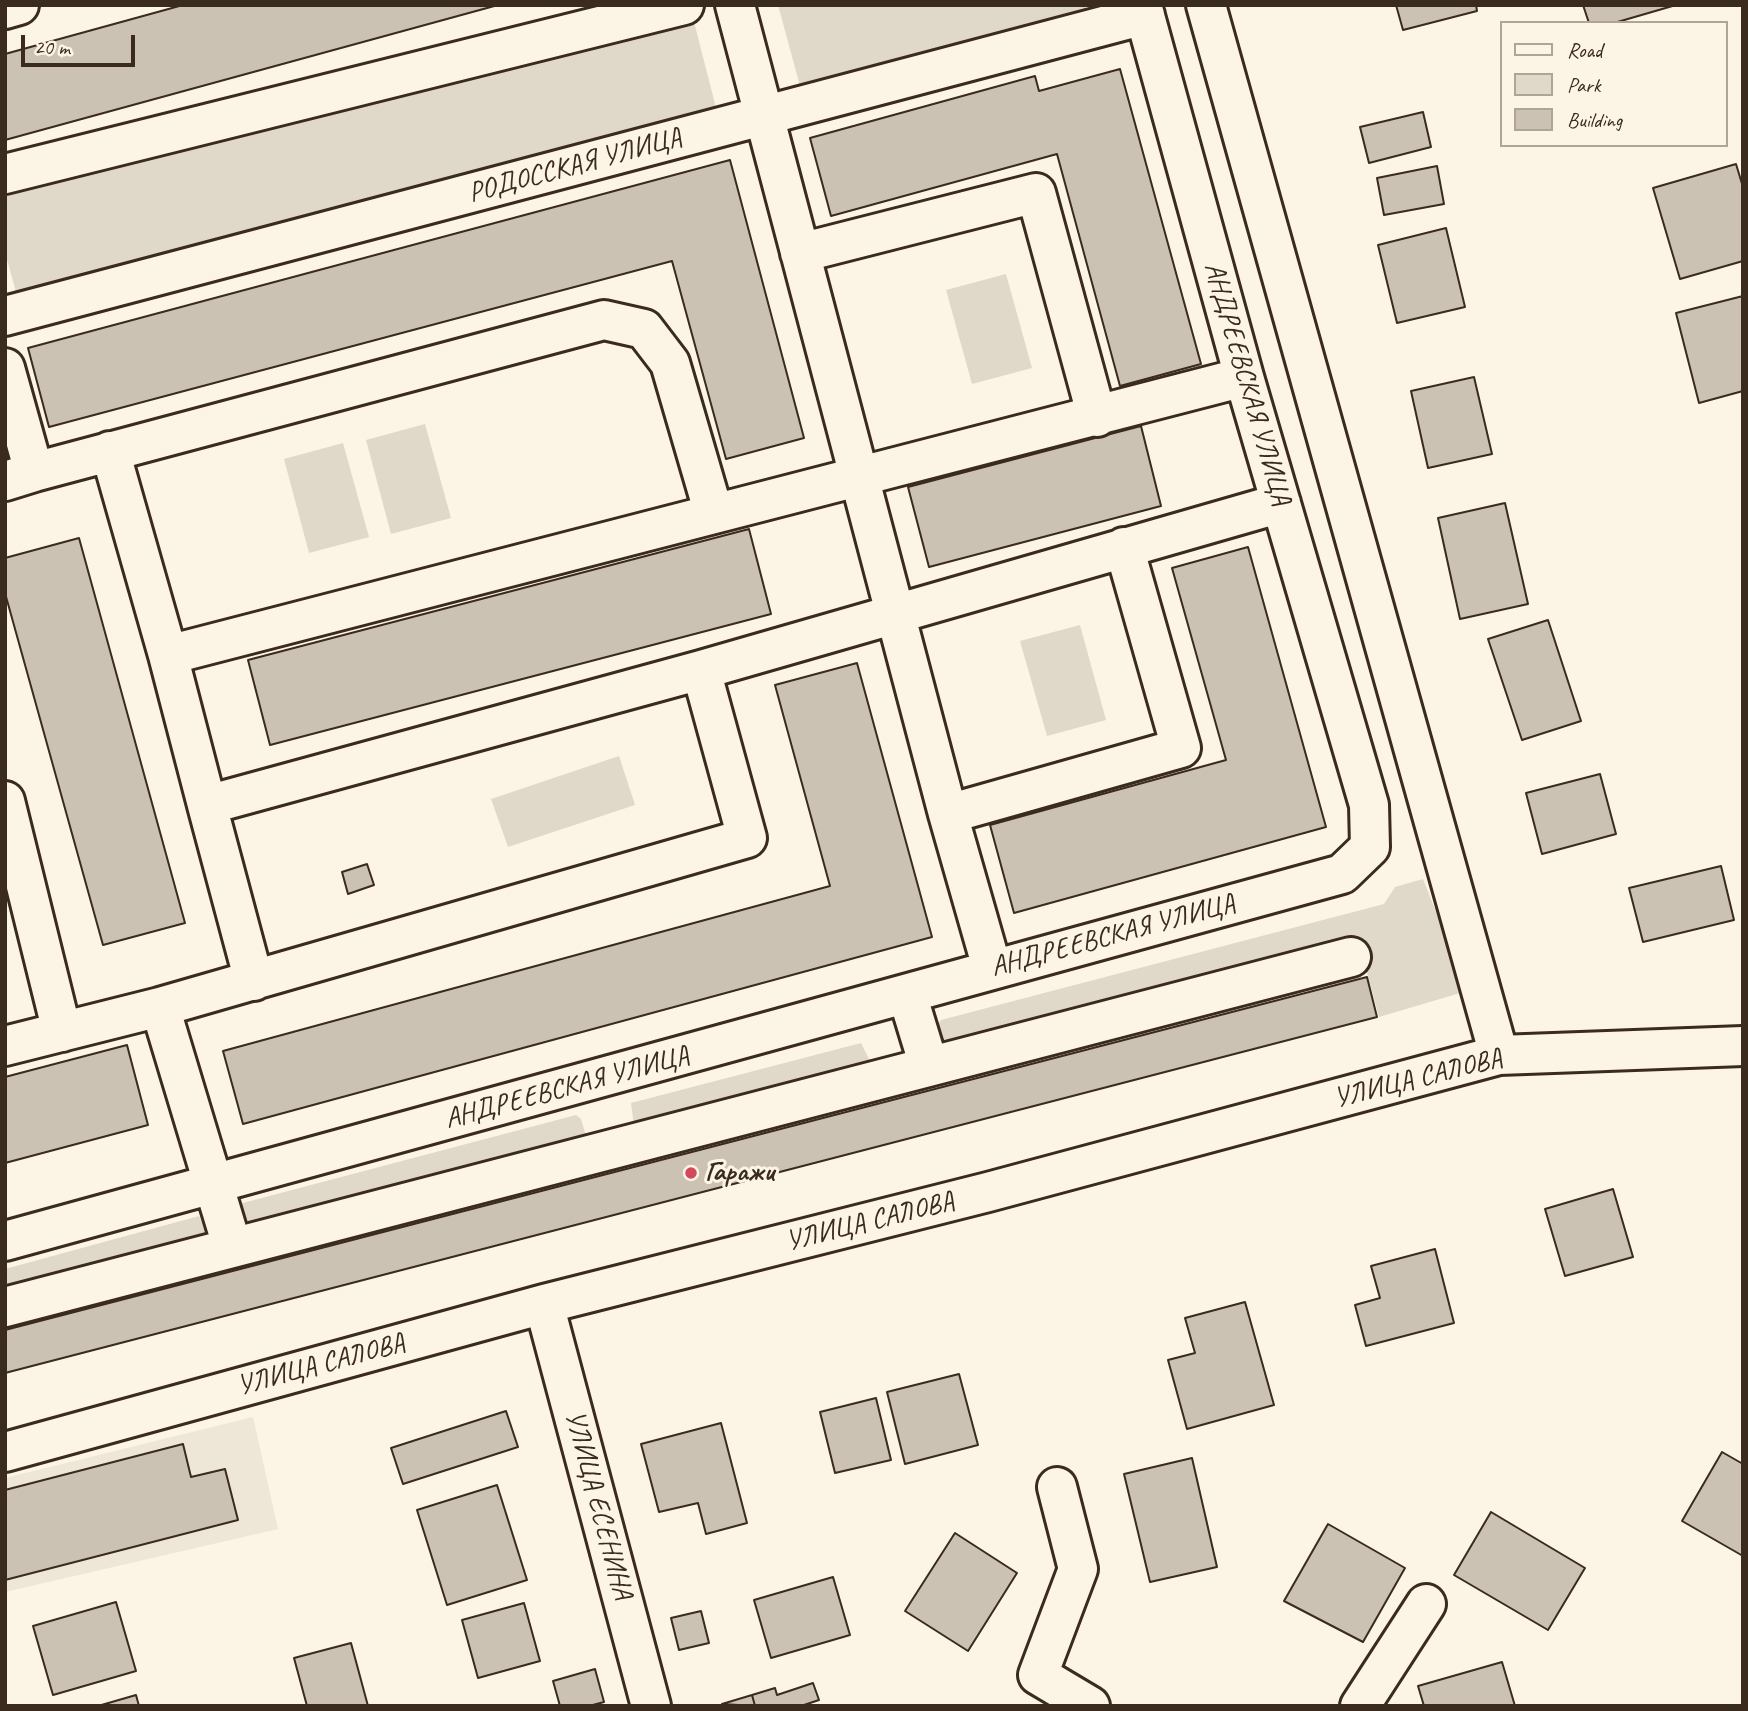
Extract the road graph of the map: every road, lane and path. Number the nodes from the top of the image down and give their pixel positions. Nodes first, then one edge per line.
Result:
1 (19, 5) edge
2 (684, 5) edge
3 (735, 5) edge
4 (1206, 5) edge
5 (5, 9) edge
6 (1144, 10) edge
7 (766, 116) junction
8 (5, 174) edge
9 (800, 253) junction
10 (5, 316) edge
11 (5, 368) edge
12 (1244, 377) junction
13 (1097, 417) junction
14 (110, 451) junction
15 (20, 476) edge
16 (859, 476) junction
17 (1280, 503) junction
18 (714, 514) junction
19 (1124, 547) junction
20 (895, 615) junction
21 (168, 655) junction
22 (701, 670) junction
23 (5, 801) edge
24 (207, 806) junction
25 (948, 814) junction
26 (1351, 957) dead end
27 (992, 968) junction
28 (254, 981) junction
29 (907, 994) junction
30 (160, 1007) junction
31 (62, 1031) junction
32 (5, 1046) edge
33 (1743, 1046) edge
34 (1499, 1055) junction
35 (929, 1066) junction
36 (214, 1186) junction
37 (5, 1241) edge
38 (232, 1246) junction
39 (544, 1304) junction
40 (5, 1307) edge
41 (5, 1452) edge
42 (1057, 1487) dead end
43 (1426, 1604) dead end
44 (651, 1706) edge
45 (1090, 1706) edge
46 (1360, 1706) edge

1 - 5 street
2 - 8 street
3 - 7 street
4 - 34 street
6 - 7 street, РОДОССКАЯ УЛИЦА
6 - 12 street, АНДРЕЕВСКАЯ УЛИЦА
7 - 9 street
7 - 10 street, РОДОССКАЯ УЛИЦА
9 - 13 street
9 - 16 street
11 - 15 street
12 - 13 street
12 - 17 street, АНДРЕЕВСКАЯ УЛИЦА
13 - 16 street
14 - 15 street
14 - 18 street
14 - 21 street
16 - 18 street
16 - 20 street
17 - 19 street
17 - 27 street, АНДРЕЕВСКАЯ УЛИЦА
18 - 21 street
19 - 20 street
19 - 25 street
20 - 22 street
20 - 25 street
21 - 24 street
22 - 24 street
22 - 28 street
23 - 31 street
24 - 28 street
25 - 27 street
26 - 35 street
27 - 29 street, АНДРЕЕВСКАЯ УЛИЦА
28 - 30 street
29 - 35 street
29 - 36 street, АНДРЕЕВСКАЯ УЛИЦА
30 - 31 street
30 - 36 street
31 - 32 street
33 - 34 street, УЛИЦА САЛОВА
34 - 39 street, УЛИЦА САЛОВА
35 - 38 street
36 - 37 street, АНДРЕЕВСКАЯ УЛИЦА
36 - 38 street
38 - 40 street
39 - 41 street, УЛИЦА САЛОВА
39 - 44 street, УЛИЦА ЕСЕНИНА
42 - 45 street
43 - 46 street

